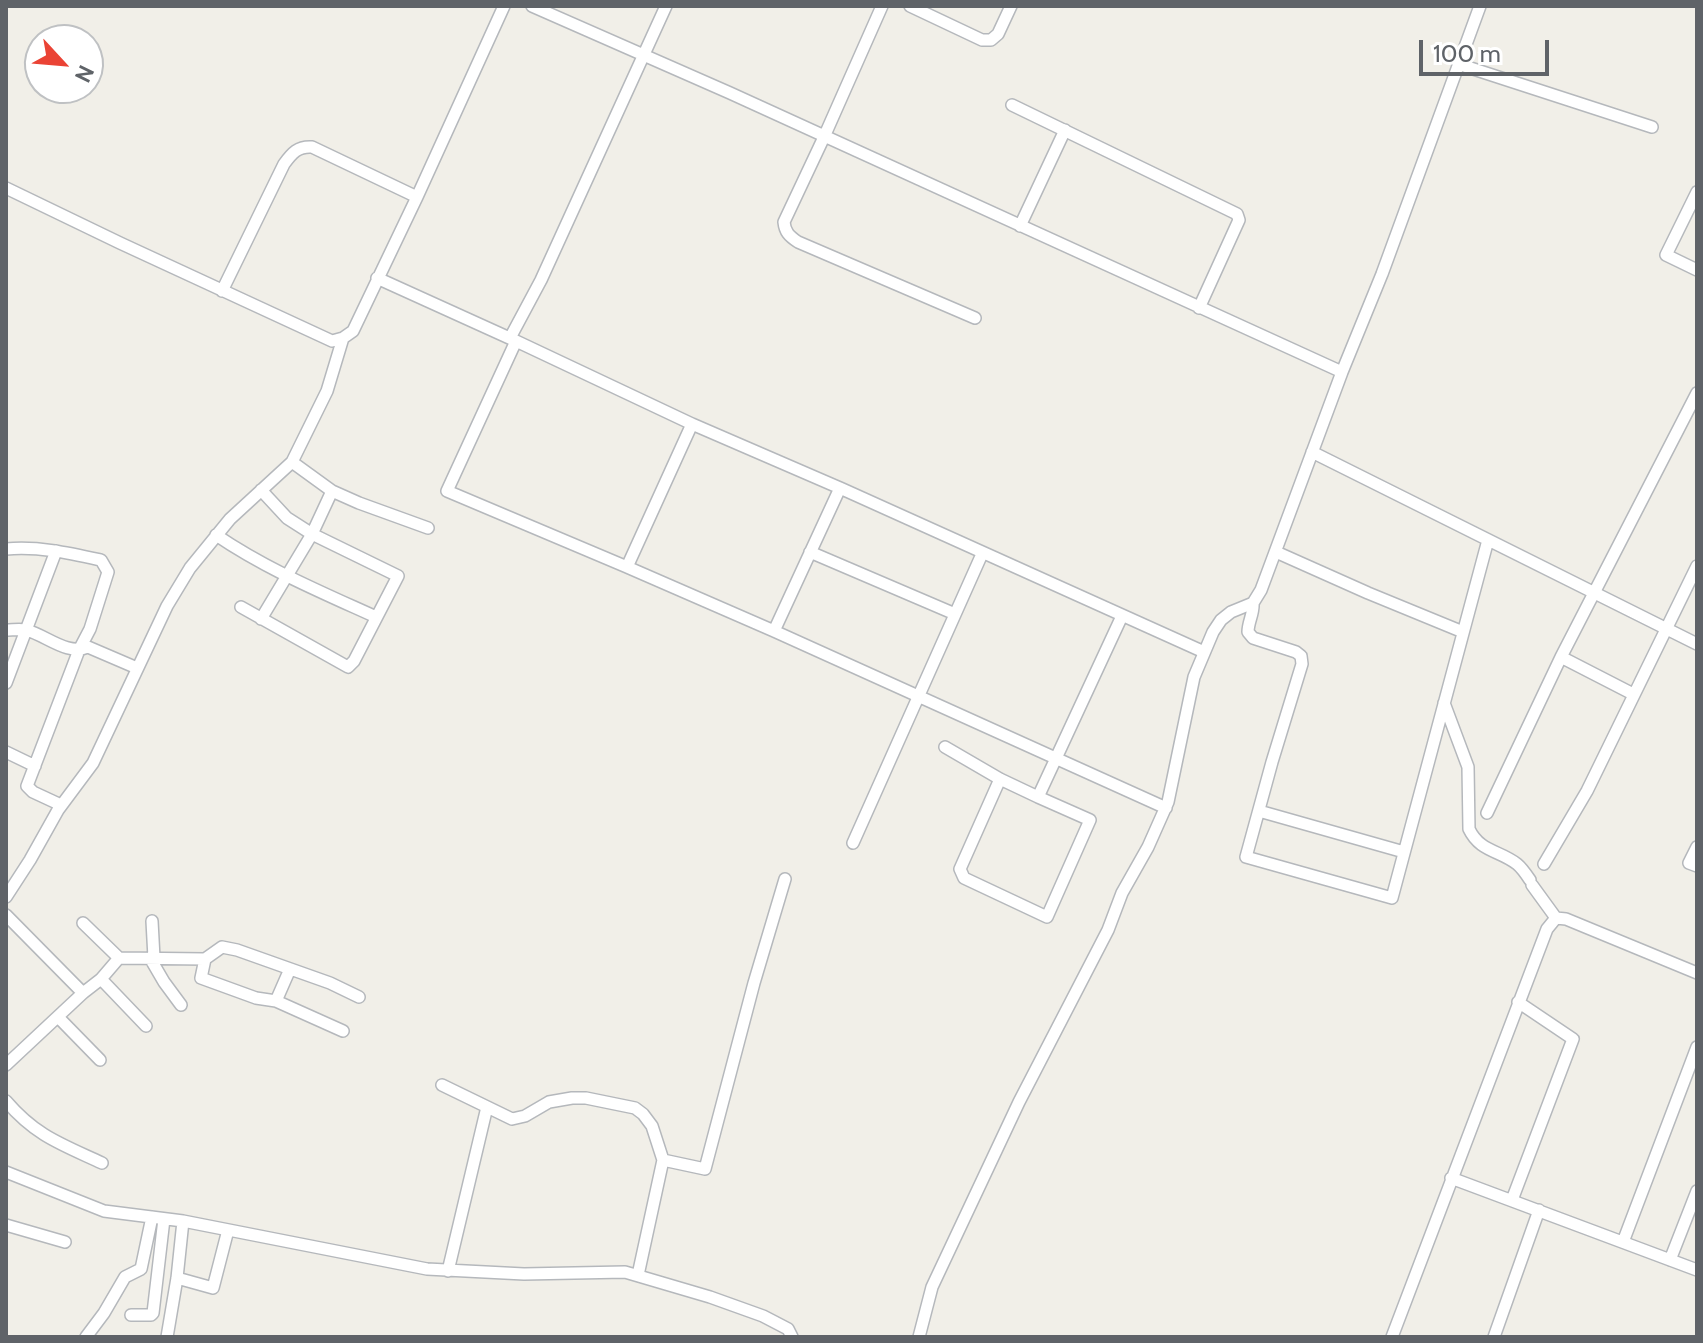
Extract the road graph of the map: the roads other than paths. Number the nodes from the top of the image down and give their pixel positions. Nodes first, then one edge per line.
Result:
1 (504, 6) edge
2 (532, 6) edge
3 (666, 6) edge
4 (882, 6) edge
5 (910, 6) edge
6 (1011, 6) edge
7 (1480, 6) edge
8 (643, 54) junction
9 (1458, 64) junction
10 (1012, 105) dead end
11 (1652, 127) dead end
12 (1065, 130) junction
13 (824, 137) junction
14 (6, 188) edge
15 (1697, 192) edge
16 (417, 197) junction
17 (1020, 226) junction
18 (1697, 270) edge
19 (377, 278) junction
20 (222, 291) junction
21 (1199, 308) junction
22 (975, 318) dead end
23 (343, 338) junction
24 (513, 340) junction
25 (1342, 372) junction
26 (1697, 393) edge
27 (692, 424) junction
28 (1312, 452) junction
29 (292, 462) junction
30 (840, 488) junction
31 (261, 490) junction
32 (332, 491) junction
33 (428, 528) dead end
34 (312, 534) junction
35 (216, 535) junction
36 (1488, 540) junction
37 (6, 549) edge
38 (56, 551) junction
39 (810, 552) junction
40 (1276, 552) junction
41 (982, 554) junction
42 (1697, 566) edge
43 (627, 567) junction
44 (287, 576) junction
45 (1594, 593) junction
46 (1253, 603) junction
47 (241, 607) dead end
48 (955, 614) junction
49 (1122, 616) junction
50 (376, 617) junction
51 (261, 619) junction
52 (1665, 628) junction
53 (6, 630) edge
54 (26, 630) junction
55 (774, 631) junction
56 (1463, 632) junction
57 (1697, 644) edge
58 (79, 650) junction
59 (1204, 652) junction
60 (1561, 657) junction
61 (137, 668) junction
62 (6, 683) edge
63 (1633, 694) junction
64 (918, 695) junction
65 (1444, 703) junction
66 (945, 747) dead end
67 (6, 752) edge
68 (1056, 758) junction
69 (35, 766) junction
70 (1000, 779) junction
71 (1038, 797) junction
72 (61, 805) junction
73 (1166, 808) junction
74 (1259, 811) junction
75 (1487, 813) dead end
76 (853, 843) dead end
77 (1697, 847) edge
78 (1404, 852) junction
79 (1544, 864) dead end
80 (1697, 866) edge
81 (785, 879) dead end
82 (6, 897) edge
83 (6, 915) edge
84 (1556, 918) junction
85 (152, 921) dead end
86 (83, 923) dead end
87 (119, 958) junction
88 (152, 958) junction
89 (205, 959) junction
90 (290, 969) junction
91 (1697, 973) edge
92 (101, 979) junction
93 (83, 993) junction
94 (359, 997) dead end
95 (276, 1001) junction
96 (1518, 1002) junction
97 (181, 1005) dead end
98 (58, 1017) junction
99 (146, 1026) dead end
100 (343, 1031) dead end
101 (1697, 1047) edge
102 (100, 1060) dead end
103 (6, 1065) edge
104 (442, 1085) dead end
105 (6, 1101) edge
106 (487, 1107) junction
107 (663, 1160) junction
108 (102, 1163) dead end
109 (6, 1172) edge
110 (1451, 1178) junction
111 (1697, 1191) edge
112 (1512, 1200) junction
113 (1539, 1210) junction
114 (158, 1218) junction
115 (183, 1221) junction
116 (6, 1225) edge
117 (228, 1230) junction
118 (65, 1242) dead end
119 (1623, 1242) junction
120 (1670, 1260) junction
121 (1697, 1270) edge
122 (448, 1271) junction
123 (638, 1275) junction
124 (177, 1278) junction
125 (131, 1315) dead end
126 (86, 1337) edge
127 (167, 1337) edge
128 (792, 1337) edge
129 (919, 1337) edge
130 (1392, 1337) edge
131 (1494, 1337) edge

1 - 16 street
2 - 8 street
3 - 8 street
4 - 13 street
5 - 6 street
7 - 9 street
8 - 13 street
8 - 24 street
9 - 11 street
9 - 25 street
10 - 12 street
12 - 17 street
12 - 21 street
13 - 17 street
13 - 22 street
14 - 20 street
15 - 18 street
16 - 19 street
16 - 20 street
17 - 21 street
19 - 23 street
19 - 24 street
20 - 23 street
21 - 25 street
23 - 29 street
24 - 27 street
24 - 43 street
25 - 28 street
26 - 45 street
27 - 30 street
27 - 43 street
28 - 36 street
28 - 40 street
29 - 31 street
29 - 32 street
30 - 39 street
30 - 41 street
31 - 34 street
31 - 35 street
32 - 33 street
32 - 34 street
34 - 44 street
34 - 50 street
35 - 44 street
35 - 61 street
36 - 45 street
36 - 56 street
37 - 38 street
38 - 54 street
38 - 58 street
39 - 48 street
39 - 55 street
40 - 46 street
40 - 56 street
41 - 48 street
41 - 49 street
42 - 52 street
43 - 55 street
44 - 50 street
44 - 51 street
45 - 52 street
45 - 60 street
46 - 59 street
46 - 74 street
47 - 51 street
48 - 64 street
49 - 59 street
49 - 68 street
50 - 51 street
52 - 57 street
52 - 63 street
53 - 54 street
54 - 58 street
54 - 62 street
55 - 64 street
56 - 65 street
58 - 61 street
58 - 69 street
59 - 73 street
60 - 63 street
60 - 75 street
61 - 72 street
63 - 79 street
64 - 68 street
64 - 76 street
65 - 78 street
65 - 84 street
66 - 70 street
67 - 69 street
68 - 71 street
68 - 73 street
69 - 72 street
70 - 71 street
70 - 71 street
72 - 82 street
73 - 129 street
74 - 78 street
74 - 78 street
77 - 80 street
81 - 107 street
83 - 93 street
84 - 91 street
84 - 96 street
85 - 88 street
86 - 87 street
87 - 88 street
87 - 92 street
88 - 89 street
88 - 97 street
89 - 90 street
89 - 95 street
90 - 94 street
90 - 95 street
92 - 93 street
92 - 99 street
93 - 98 street
95 - 100 street
96 - 110 street
96 - 112 street
98 - 102 street
98 - 103 street
101 - 119 street
104 - 106 street
105 - 108 street
106 - 107 street
106 - 122 street
107 - 123 street
109 - 114 street
110 - 112 street
110 - 130 street
111 - 120 street
112 - 113 street
113 - 119 street
113 - 131 street
114 - 115 street
114 - 125 street
114 - 126 street
115 - 117 street
115 - 124 street
116 - 118 street
117 - 122 street
117 - 124 street
119 - 120 street
120 - 121 street
122 - 123 street
123 - 128 street
124 - 127 street

